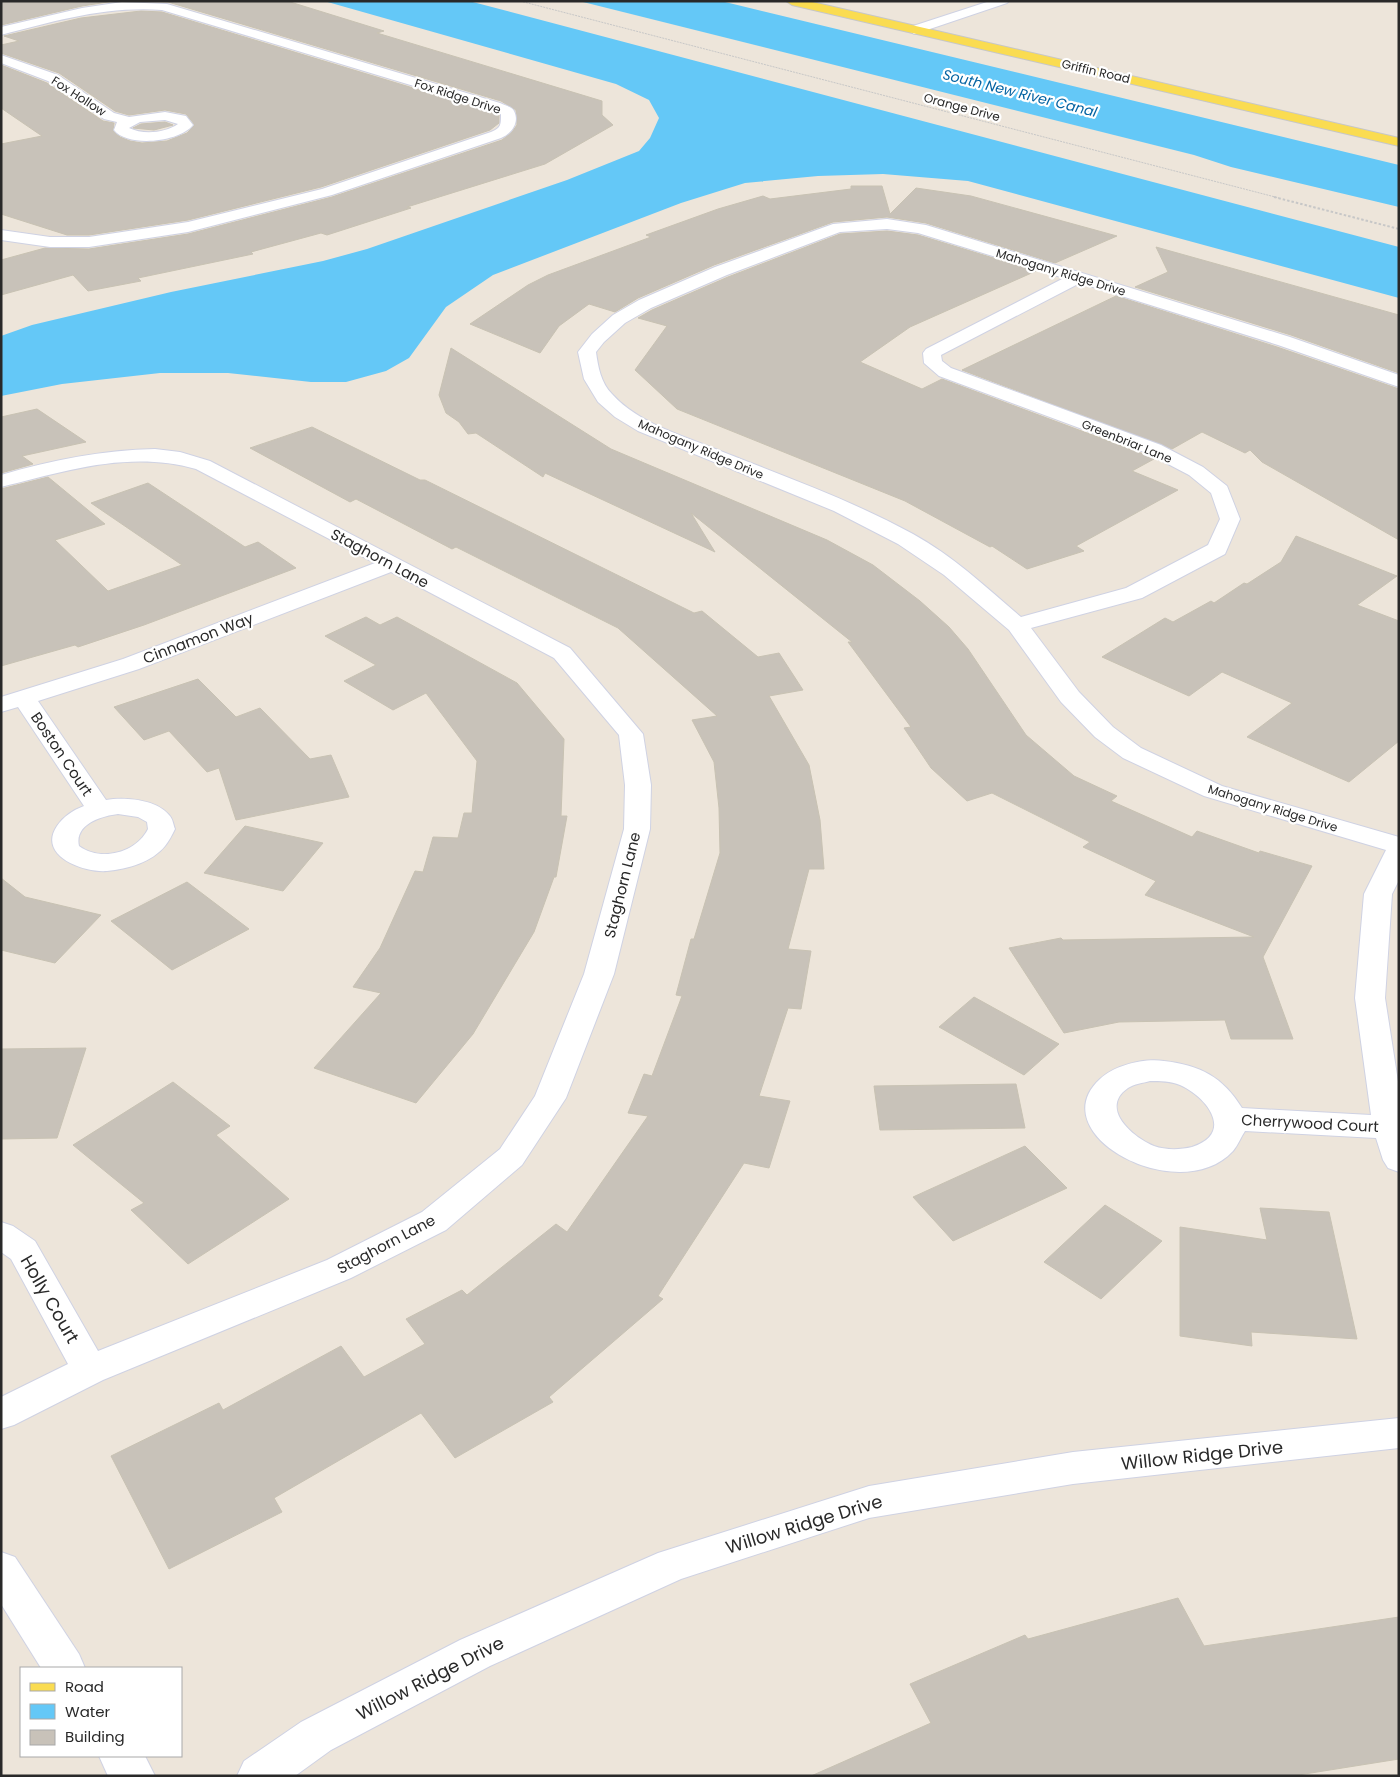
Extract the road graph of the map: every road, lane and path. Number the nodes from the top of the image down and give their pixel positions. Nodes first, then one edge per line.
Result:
1 (520, 1) edge
2 (792, 1) edge
3 (846, 1) edge
4 (1003, 1) edge
5 (914, 21) junction
6 (937, 22) junction
7 (1, 31) edge
8 (1, 59) edge
9 (1112, 62) dead end
10 (1364, 119) dead end
11 (129, 121) dead end
12 (1344, 129) junction
13 (1399, 142) edge
14 (1399, 229) edge
15 (1, 235) edge
16 (1078, 277) junction
17 (1399, 382) edge
18 (1, 481) edge
19 (392, 564) junction
20 (1017, 625) junction
21 (13, 702) edge
22 (99, 809) dead end
23 (1399, 845) edge
24 (1399, 851) edge
25 (1231, 1119) dead end
26 (1388, 1127) junction
27 (1399, 1160) edge
28 (1, 1235) edge
29 (90, 1370) junction
30 (1, 1414) edge
31 (1399, 1433) edge
32 (1, 1569) edge
33 (63, 1667) edge
34 (121, 1757) edge
35 (133, 1776) edge
36 (259, 1776) edge

1 - 14 path, Orange Drive
2 - 5 main road, Griffin Road
3 - 5 main road, Griffin Road
4 - 6 street
5 - 6 street
5 - 12 main road, Griffin Road
6 - 9 main road, Griffin Road
7 - 15 street, Fox Ridge Drive
8 - 11 street, Fox Hollow
10 - 12 main road
12 - 13 main road, Griffin Road
16 - 17 street, Mahogany Ridge Drive
16 - 20 street, Greenbriar Lane
16 - 20 street, Mahogany Ridge Drive
18 - 19 street, Staghorn Lane
19 - 21 street, Cinnamon Way
19 - 29 street, Staghorn Lane
20 - 23 street, Mahogany Ridge Drive
21 - 22 street, Boston Court
24 - 26 street
25 - 26 street, Cherrywood Court
26 - 27 street
28 - 29 street, Holly Court
29 - 30 street, Staghorn Lane
31 - 36 street, Willow Ridge Drive
32 - 33 street
34 - 35 street

